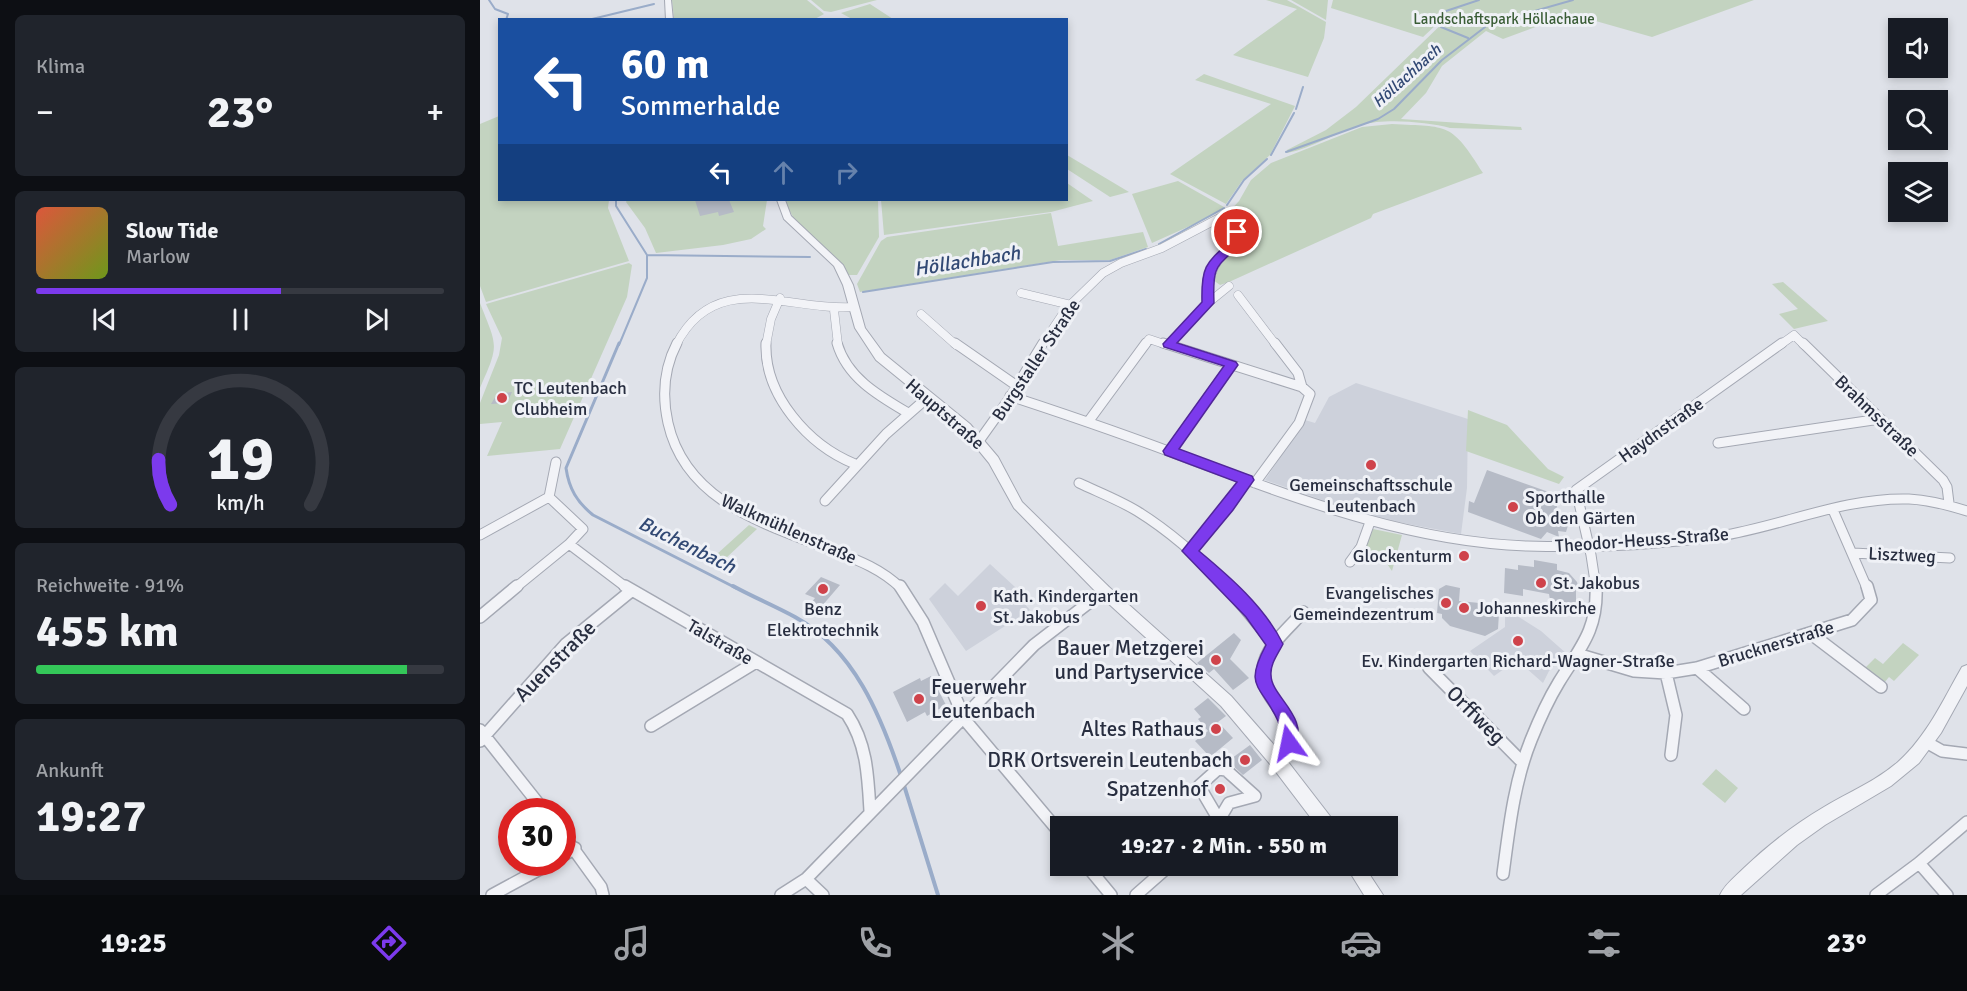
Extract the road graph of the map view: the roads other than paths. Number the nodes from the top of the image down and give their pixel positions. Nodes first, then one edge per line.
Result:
1 (668, 0) edge
2 (670, 18) edge
3 (781, 201) edge
4 (1229, 286) dead end
5 (1021, 293) dead end
6 (1238, 295) dead end
7 (780, 298) junction
8 (1208, 303) junction
9 (1071, 304) junction
10 (854, 307) junction
11 (834, 310) junction
12 (921, 315) dead end
13 (1794, 335) joint
14 (1169, 344) junction
15 (1232, 365) junction
16 (1017, 386) junction
17 (1306, 390) junction
18 (1010, 396) junction
19 (927, 398) junction
20 (908, 413) junction
21 (1880, 419) junction
22 (1088, 422) junction
23 (979, 441) junction
24 (1718, 443) dead end
25 (1170, 451) junction
26 (556, 462) dead end
27 (855, 464) junction
28 (1251, 481) junction
29 (1079, 483) dead end
30 (549, 497) junction
31 (825, 501) dead end
32 (1949, 503) junction
33 (1833, 510) junction
34 (1967, 511) edge
35 (1370, 522) junction
36 (480, 535) edge
37 (569, 544) junction
38 (1590, 547) junction
39 (1189, 551) junction
40 (1853, 553) junction
41 (1950, 558) dead end
42 (1350, 562) dead end
43 (631, 591) junction
44 (1104, 591) junction
45 (1303, 612) dead end
46 (480, 617) edge
47 (1810, 633) junction
48 (1275, 644) junction
49 (1577, 654) junction
50 (756, 662) junction
51 (1429, 668) dead end
52 (1697, 668) junction
53 (1967, 672) edge
54 (1666, 673) junction
55 (1881, 687) dead end
56 (1744, 709) dead end
57 (962, 717) junction
58 (651, 726) dead end
59 (481, 736) edge
60 (1926, 742) junction
61 (1967, 754) edge
62 (1671, 755) dead end
63 (1276, 759) junction
64 (1522, 762) junction
65 (533, 798) edge
66 (870, 811) junction
67 (1320, 816) edge
68 (1050, 821) edge
69 (1967, 822) edge
70 (1216, 823) edge
71 (576, 850) edge
72 (1919, 863) junction
73 (1503, 874) dead end
74 (527, 876) edge
75 (1095, 876) edge
76 (1158, 876) edge
77 (1361, 876) edge
78 (806, 879) junction
79 (492, 895) edge
80 (603, 895) edge
81 (781, 895) edge
82 (823, 895) edge
83 (1111, 895) edge
84 (1136, 895) edge
85 (1374, 895) edge
86 (1729, 895) edge
87 (1876, 895) edge
88 (1947, 895) edge

1 - 2 street
3 - 10 street, Hauptstraße
4 - 8 street
5 - 9 street
6 - 17 street
7 - 11 street, Walkmühlenstraße
7 - 27 street
7 - 57 street, Walkmühlenstraße
8 - 9 street, Burgstaller Straße
8 - 14 street
9 - 16 street, Burgstaller Straße
10 - 11 street, Walkmühlenstraße
10 - 19 street, Hauptstraße
11 - 20 street
12 - 16 street
13 - 21 street, Brahmsstraße
13 - 38 street, Haydnstraße
14 - 15 street
14 - 22 street
15 - 17 street
15 - 25 street
16 - 18 street, Burgstaller Straße
17 - 28 street
18 - 22 street, Theodor-Heuss-Straße
18 - 23 street, Burgstaller Straße
19 - 20 street
19 - 23 street, Hauptstraße
20 - 27 street
21 - 24 street
21 - 32 street, Brahmsstraße
22 - 25 street, Theodor-Heuss-Straße
23 - 44 street, Hauptstraße
25 - 28 street, Theodor-Heuss-Straße
26 - 30 street
27 - 31 street
28 - 35 street, Theodor-Heuss-Straße
28 - 39 street
29 - 39 street
30 - 36 street
30 - 37 street
32 - 33 street, Theodor-Heuss-Straße
32 - 34 street, Theodor-Heuss-Straße
33 - 38 street, Theodor-Heuss-Straße
33 - 40 street, Brucknerstraße
35 - 38 street, Theodor-Heuss-Straße
35 - 42 street
37 - 43 street, Talstraße
37 - 46 street
38 - 49 street
39 - 48 street
40 - 41 street, Lisztweg
40 - 47 street, Brucknerstraße
43 - 50 street, Talstraße
43 - 59 street, Auenstraße
44 - 57 street
44 - 63 street, Hauptstraße
45 - 48 street
47 - 52 street, Brucknerstraße
47 - 55 street
48 - 63 street
49 - 54 street, Brucknerstraße
49 - 64 street
50 - 58 street
50 - 66 street, Talstraße
51 - 64 street, Orffweg
52 - 54 street, Brucknerstraße
52 - 56 street
53 - 60 street
54 - 62 street
57 - 66 street
57 - 68 street, Walkmühlenstraße
59 - 65 street
60 - 61 street
60 - 86 street
63 - 67 street, Hauptstraße
64 - 73 street
66 - 78 street
69 - 72 street
70 - 70 street
71 - 80 street
72 - 87 street
72 - 88 street
74 - 79 street
75 - 83 street
76 - 84 street
77 - 85 street
78 - 81 street
78 - 82 street

